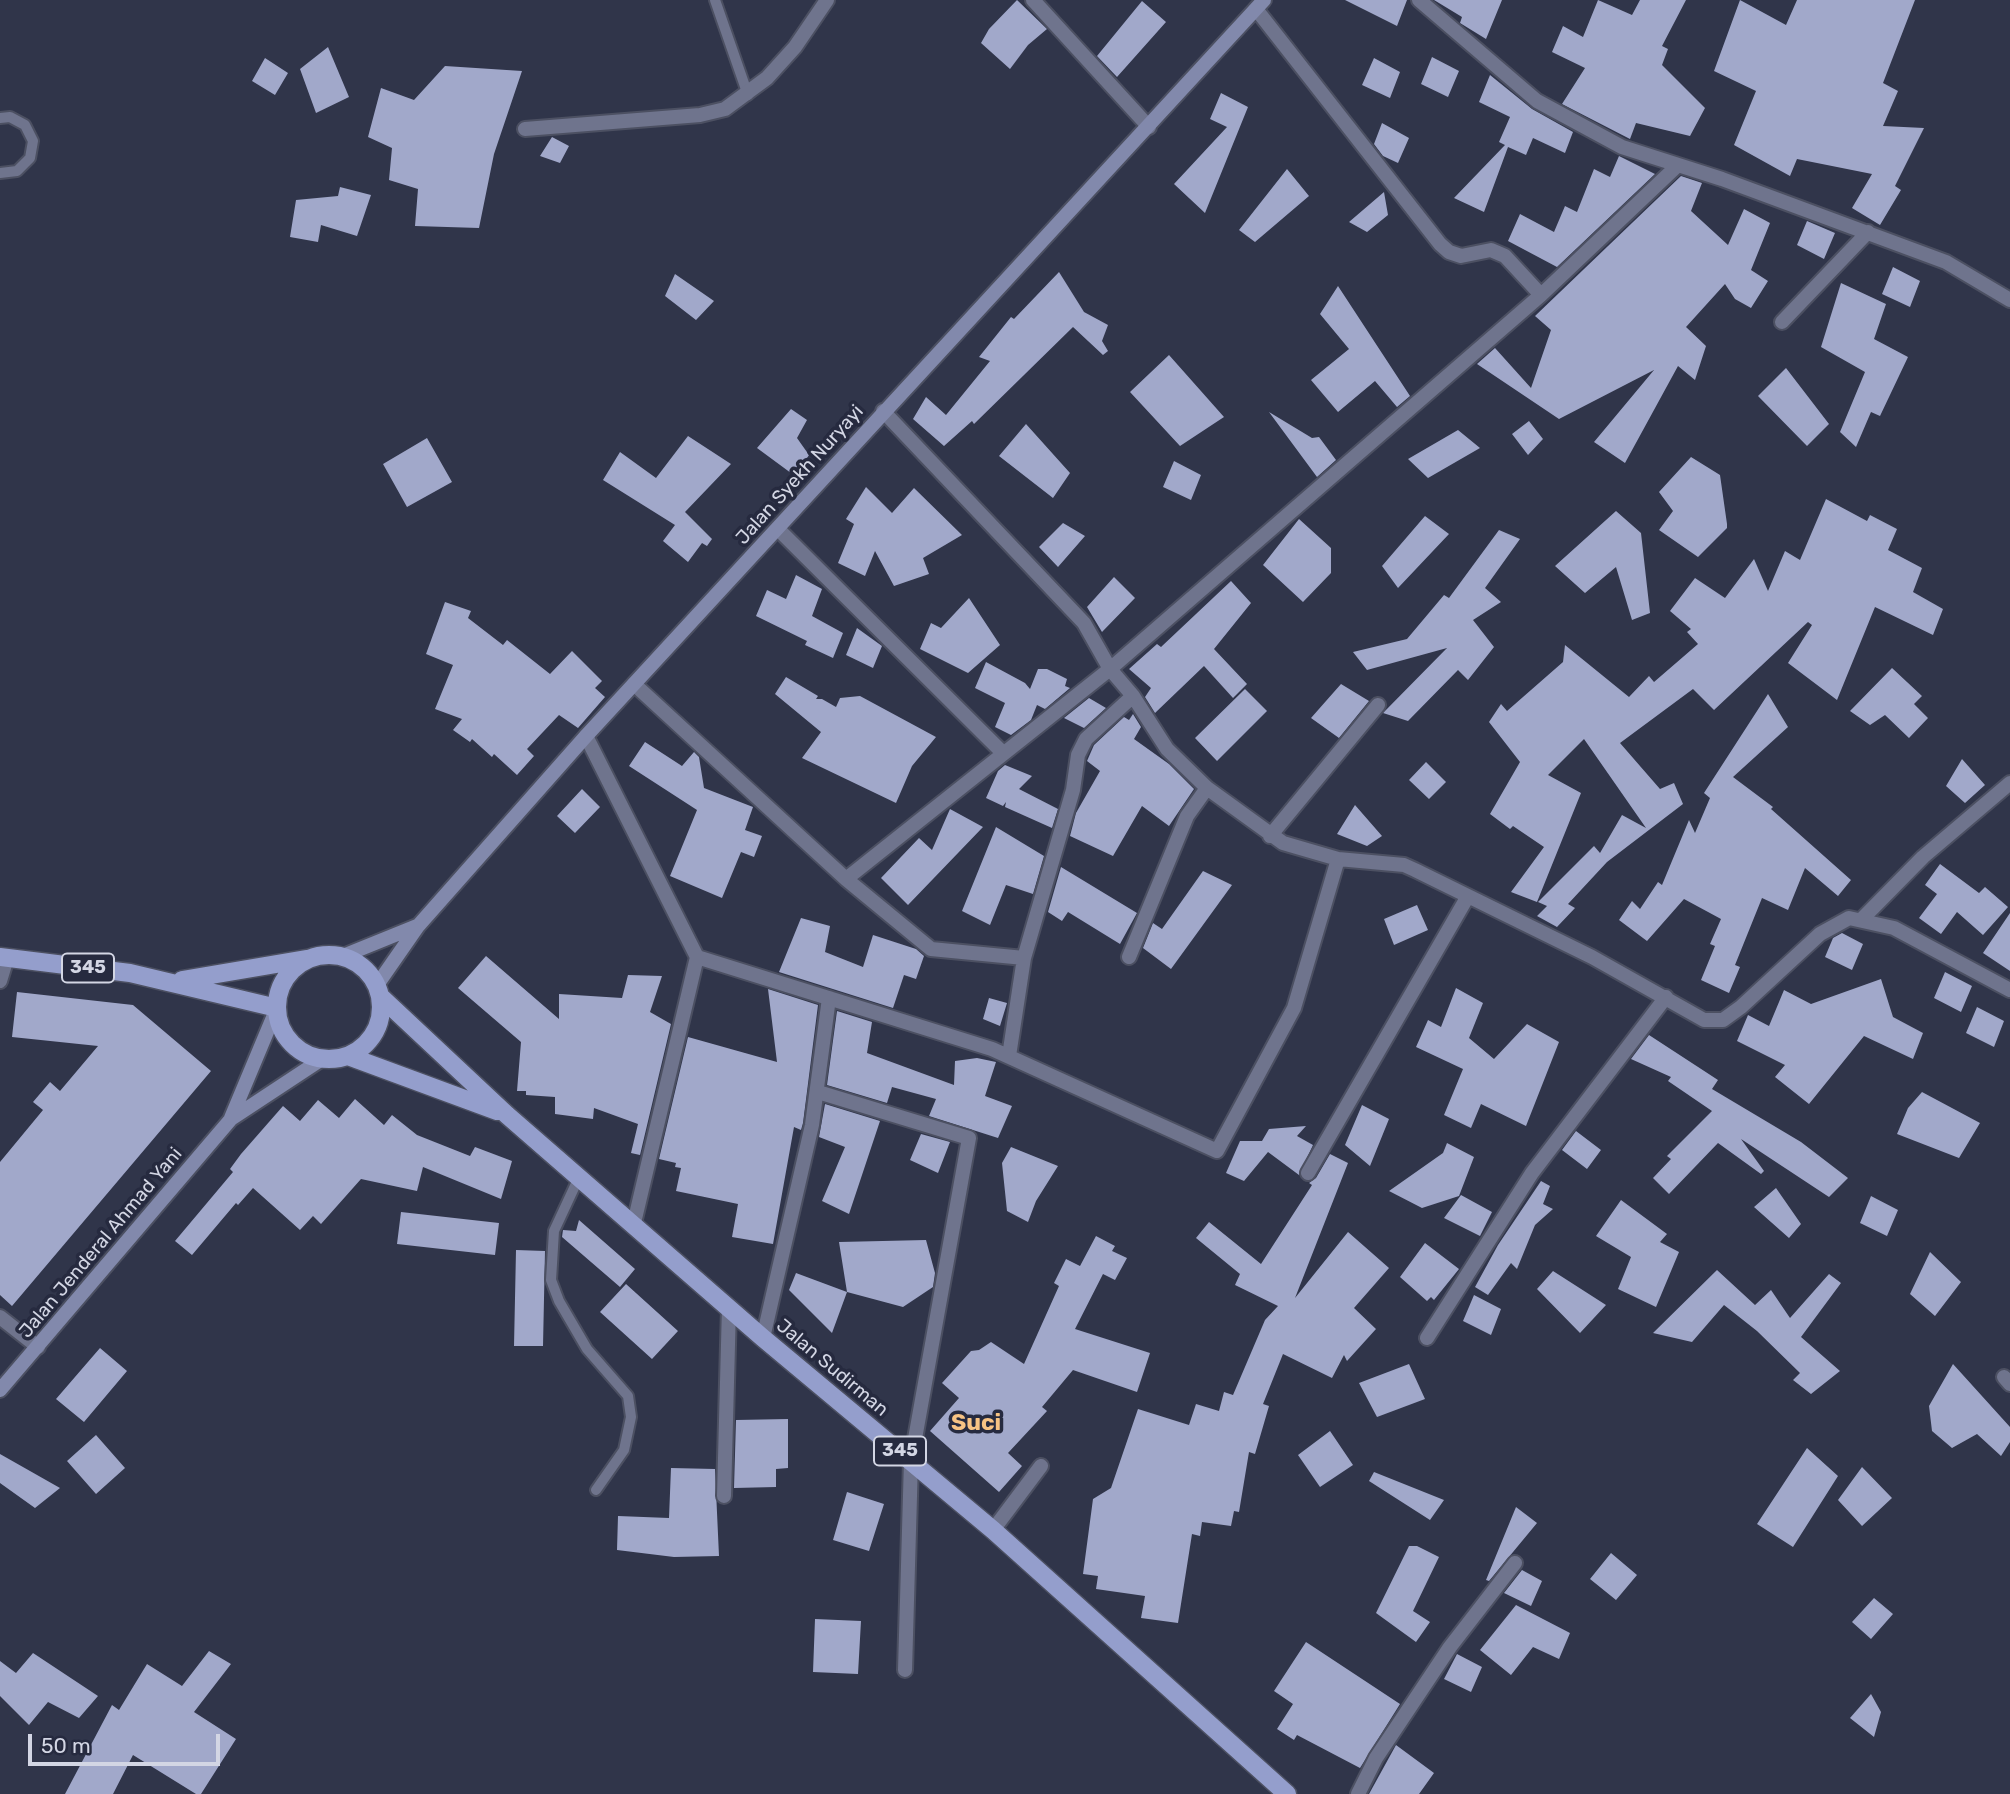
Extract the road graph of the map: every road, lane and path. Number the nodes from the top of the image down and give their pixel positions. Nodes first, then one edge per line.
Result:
1 (715, 0) edge
2 (827, 0) edge
3 (1033, 0) edge
4 (1419, 0) edge
5 (1260, 4) edge
6 (748, 94) junction
7 (0, 118) edge
8 (1149, 127) junction
9 (525, 129) dead end
10 (1677, 166) junction
11 (0, 173) edge
12 (1868, 232) junction
13 (1541, 295) junction
14 (2010, 300) edge
15 (1782, 322) dead end
16 (883, 411) junction
17 (778, 529) junction
18 (1110, 669) junction
19 (634, 684) junction
20 (1133, 696) junction
21 (1378, 705) dead end
22 (586, 736) junction
23 (1003, 753) junction
24 (2010, 783) edge
25 (1207, 788) junction
26 (1270, 836) junction
27 (1338, 859) junction
28 (846, 879) junction
29 (1468, 896) junction
30 (1863, 919) junction
31 (418, 926) junction
32 (343, 956) junction
33 (697, 957) junction
34 (1129, 957) dead end
35 (4, 958) edge
36 (310, 958) junction
37 (1024, 958) junction
38 (0, 981) edge
39 (175, 982) junction
40 (2010, 990) edge
41 (379, 991) junction
42 (1665, 997) junction
43 (829, 998) junction
44 (277, 1008) junction
45 (348, 1056) junction
46 (1009, 1056) junction
47 (322, 1059) junction
48 (818, 1091) junction
49 (507, 1115) junction
50 (230, 1119) junction
51 (1308, 1173) dead end
52 (579, 1175) junction
53 (634, 1223) junction
54 (729, 1307) junction
55 (0, 1317) edge
56 (763, 1338) junction
57 (1427, 1338) dead end
58 (38, 1347) junction
59 (0, 1390) edge
60 (911, 1461) junction
61 (1041, 1466) dead end
62 (596, 1490) dead end
63 (724, 1496) dead end
64 (993, 1530) junction
65 (1515, 1563) dead end
66 (905, 1670) dead end
67 (1287, 1794) edge
68 (1358, 1794) edge

1 - 6 lane
2 - 6 street
3 - 8 street
4 - 10 street
5 - 8 main road, Jalan Syekh Nuryayi
5 - 13 street
6 - 9 street
7 - 11 lane
8 - 16 main road, Jalan Syekh Nuryayi
10 - 12 street
10 - 13 street
12 - 14 street
12 - 15 street
13 - 18 street
16 - 17 main road, Jalan Syekh Nuryayi
16 - 18 street
17 - 19 main road, Jalan Syekh Nuryayi
17 - 23 street
18 - 20 street
18 - 23 street
19 - 22 main road, Jalan Syekh Nuryayi
19 - 28 street
20 - 25 street
20 - 37 street
21 - 26 street
22 - 31 main road, Jalan Syekh Nuryayi
22 - 33 street
23 - 28 street
24 - 30 street
25 - 26 street
25 - 34 street
26 - 27 street
27 - 29 street
27 - 46 street
28 - 37 street
29 - 42 street
29 - 51 street
30 - 40 street
30 - 42 street
31 - 32 main road
31 - 41 main road, Jalan Syekh Nuryayi
32 - 36 main road
32 - 41 main road
33 - 43 street
33 - 53 street
35 - 38 street
35 - 39 main road, 345
36 - 39 main road, 345
36 - 44 main road
37 - 46 street
39 - 44 main road, 345
41 - 45 main road
41 - 49 main road, Jalan Sudirman
42 - 57 street
43 - 46 street
43 - 48 street
44 - 47 main road
44 - 50 main road, Jalan Jenderal Ahmad Yani
45 - 47 main road
45 - 49 main road, Jalan Sudirman / 345
47 - 50 main road, Jalan Jenderal Ahmad Yani
48 - 56 street
48 - 60 street
49 - 52 main road, Jalan Sudirman / 345
50 - 58 main road, Jalan Jenderal Ahmad Yani
52 - 53 main road, Jalan Sudirman / 345
52 - 62 lane
53 - 54 main road, Jalan Sudirman / 345
54 - 56 main road, Jalan Sudirman / 345
54 - 63 street
55 - 58 street
56 - 60 main road, Jalan Sudirman / 345
58 - 59 main road, Jalan Jenderal Ahmad Yani
60 - 64 main road, Jalan Sudirman / 345
60 - 66 street
61 - 64 street
64 - 67 main road, Jalan Sudirman / 345
65 - 68 street

